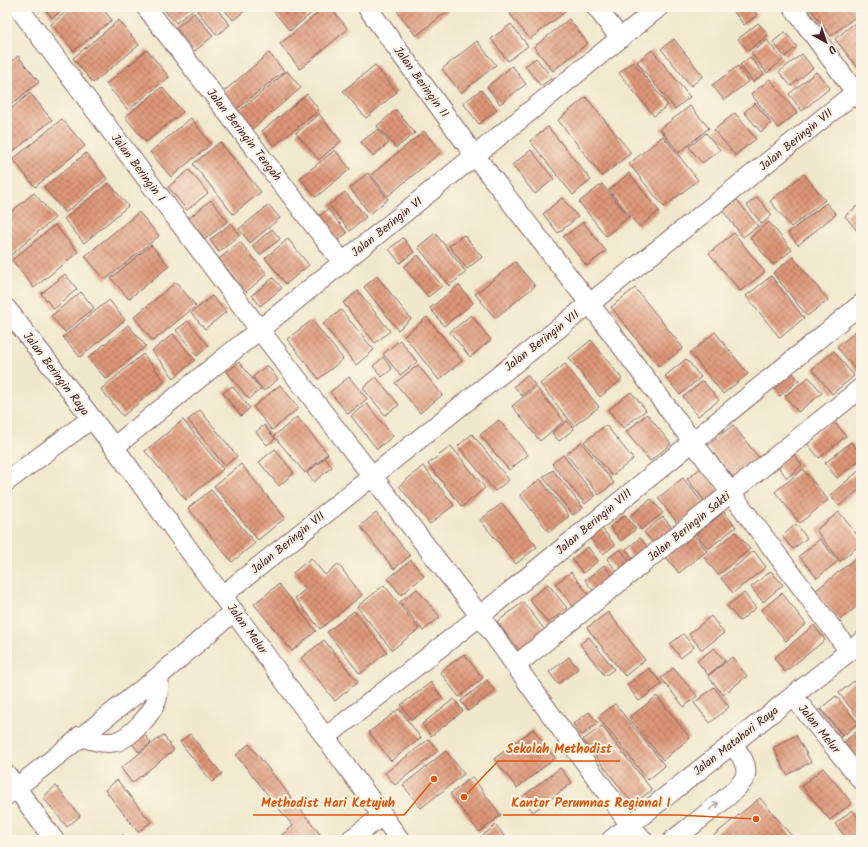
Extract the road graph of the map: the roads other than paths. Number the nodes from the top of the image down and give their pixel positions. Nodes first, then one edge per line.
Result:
1 (18, 7) edge
2 (146, 7) edge
3 (367, 7) edge
4 (596, 7) edge
5 (659, 7) edge
6 (792, 7) edge
7 (620, 38) junction
8 (859, 93) edge
9 (475, 156) junction
10 (343, 263) junction
11 (590, 304) junction
12 (861, 304) edge
13 (7, 309) edge
14 (259, 329) junction
15 (861, 388) edge
16 (91, 419) junction
17 (692, 441) junction
18 (114, 447) junction
19 (373, 476) junction
20 (7, 480) edge
21 (732, 493) junction
22 (223, 595) junction
23 (234, 611) junction
24 (480, 616) junction
25 (855, 646) edge
26 (516, 664) junction
27 (159, 676) junction
28 (793, 696) junction
29 (80, 736) junction
30 (326, 737) junction
31 (732, 744) junction
32 (861, 780) edge
33 (10, 786) edge
34 (383, 816) junction
35 (630, 825) junction
36 (51, 839) edge
37 (350, 840) edge
38 (400, 840) edge
39 (611, 840) edge
40 (643, 840) edge
41 (673, 840) edge

1 - 14 street, Jalan Beringin I
2 - 10 street, Jalan Beringin Tengah
3 - 9 street, Jalan Beringin II
4 - 7 street
5 - 7 street, Jalan Beringin VI
6 - 8 street
7 - 9 street, Jalan Beringin VI
8 - 11 street, Jalan Beringin VII
9 - 10 street, Jalan Beringin VI
9 - 11 street, Jalan Beringin II
10 - 14 street, Jalan Beringin VI
11 - 17 street, Jalan Beringin II
11 - 19 street, Jalan Beringin VII
12 - 17 street, Jalan Beringin VIII
13 - 16 street, Jalan Beringin Raya
14 - 18 street, Jalan Beringin VI
14 - 19 street, Jalan Beringin I
15 - 21 street, Jalan Beringin Sakti
16 - 18 street, Jalan Melur
16 - 20 street
17 - 21 street, Jalan Beringin II
17 - 24 street, Jalan Beringin VIII
18 - 22 street, Jalan Melur
19 - 22 street, Jalan Beringin VII
19 - 24 street, Jalan Beringin I
21 - 25 street, Jalan Beringin II
21 - 26 street, Jalan Beringin Sakti
22 - 23 street, Jalan Melur
23 - 27 street
23 - 30 street, Jalan Melur
24 - 26 street, Jalan Beringin I
24 - 30 street, Jalan Beringin VIII
25 - 28 street, Jalan Matahari Raya
26 - 35 street, Jalan Beringin I
27 - 29 street
27 - 29 street
28 - 31 street, Jalan Matahari Raya
28 - 32 street, Jalan Melur
29 - 33 street
30 - 34 street, Jalan Melur
31 - 35 street, Jalan Matahari Raya
41 -> 31 street
33 - 36 street
34 - 37 street
34 - 38 street, Jalan Melur
35 - 39 street, Jalan Matahari Raya
35 - 40 street, Jalan Beringin I

